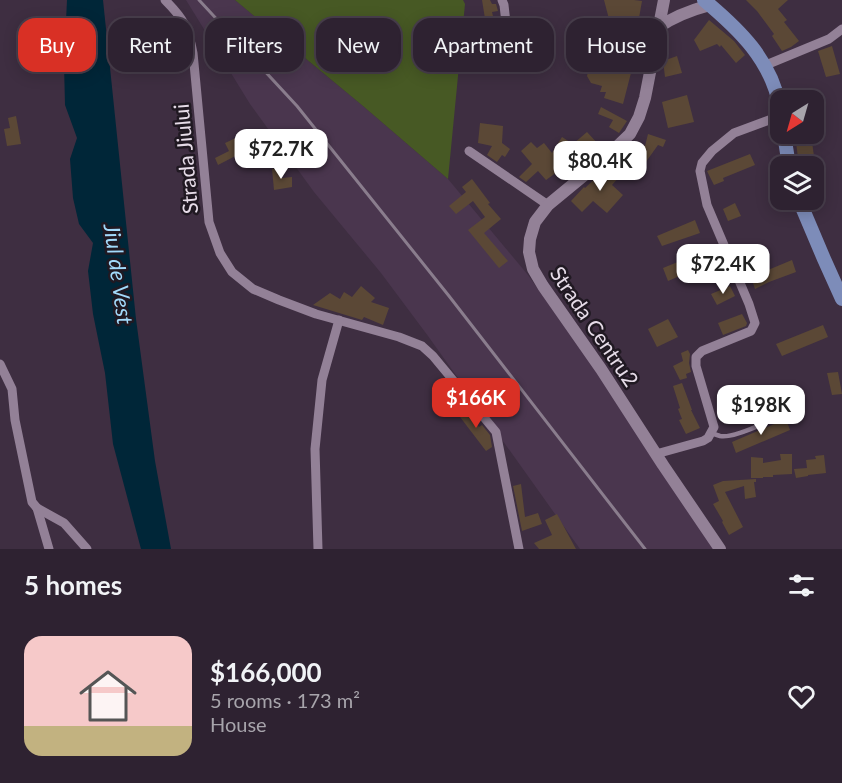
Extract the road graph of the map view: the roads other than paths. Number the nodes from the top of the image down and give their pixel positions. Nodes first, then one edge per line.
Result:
1 (165, 0) edge
2 (502, 0) edge
3 (664, 0) edge
4 (707, 2) edge
5 (505, 18) edge
6 (661, 18) edge
7 (667, 22) edge
8 (842, 29) edge
9 (766, 65) junction
10 (650, 72) edge
11 (776, 90) edge
12 (770, 120) edge
13 (469, 151) dead end
14 (548, 205) junction
15 (803, 210) edge
16 (842, 299) edge
17 (339, 320) junction
18 (0, 364) edge
19 (787, 412) dead end
20 (711, 432) junction
21 (656, 454) junction
22 (37, 508) junction
23 (49, 549) edge
24 (87, 549) edge
25 (318, 549) edge
26 (519, 549) edge
27 (720, 549) edge

1 - 17 street, Strada Jiului
2 - 5 street
3 - 6 street, Strada Centru2
4 - 7 street
4 - 9 main road
8 - 9 street
9 - 11 main road
10 - 14 street, Strada Centru2
12 - 20 street
13 - 14 street
14 - 21 street, Strada Centru2
15 - 16 main road
17 - 25 street
17 - 26 street, Strada Jiului
18 - 22 street
19 - 20 lane
20 - 21 street
21 - 27 street, Strada Centru2
22 - 23 street
22 - 24 street

